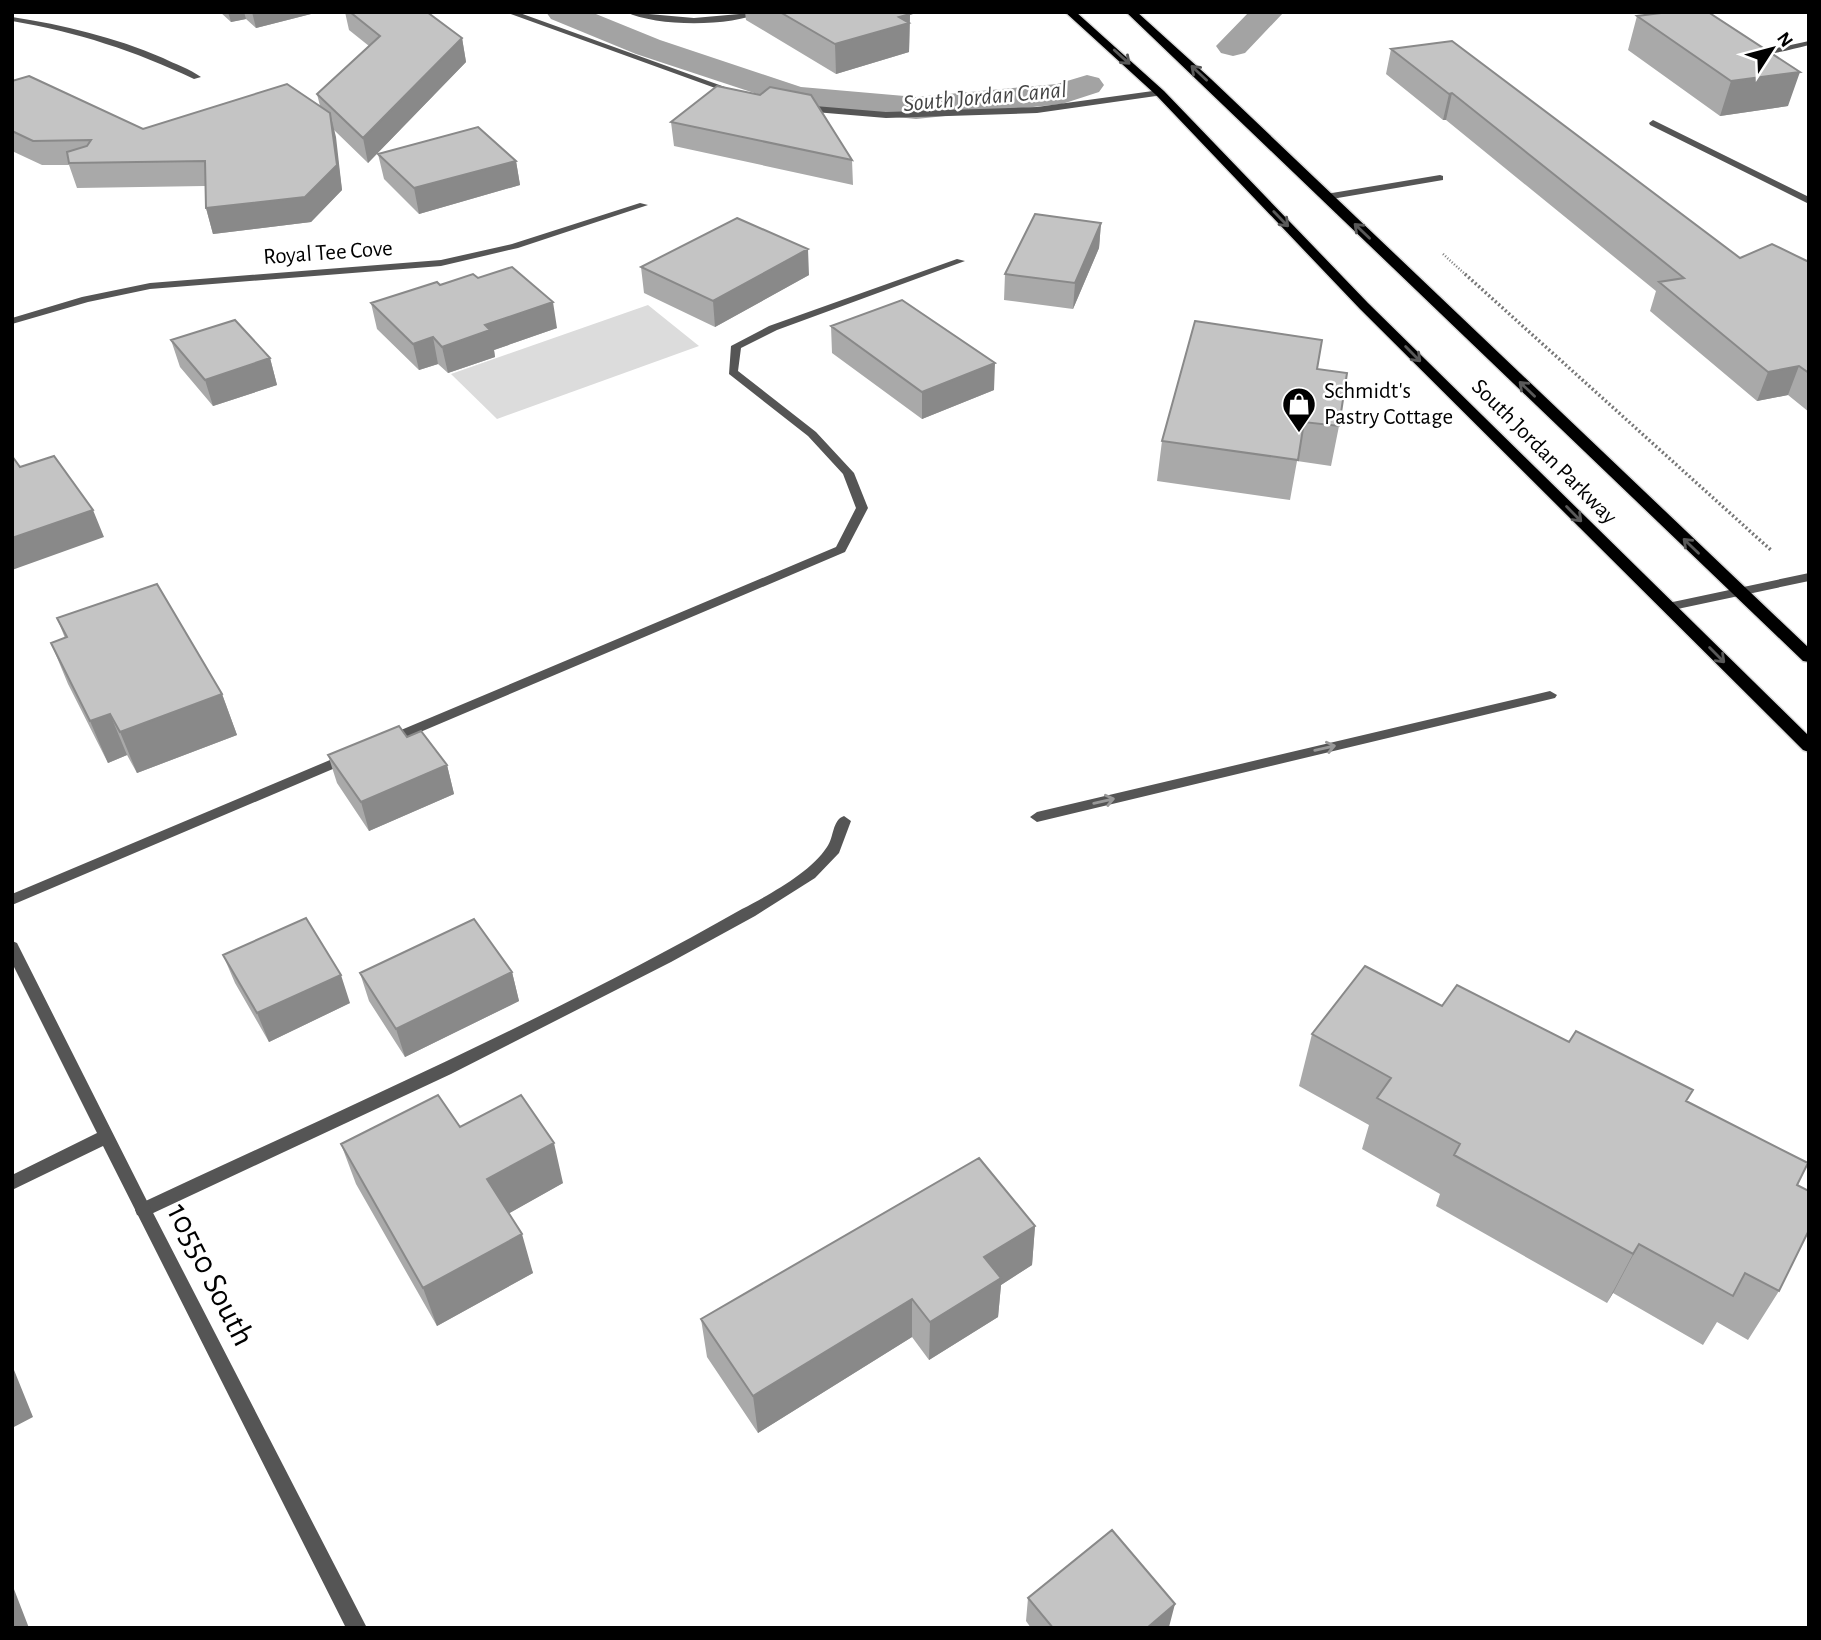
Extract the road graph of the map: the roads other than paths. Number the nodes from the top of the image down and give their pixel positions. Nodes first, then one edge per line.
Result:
1 (509, 12) edge
2 (630, 12) edge
3 (758, 12) edge
4 (1070, 12) edge
5 (1131, 12) edge
6 (12, 19) edge
7 (1809, 43) edge
8 (1742, 48) edge
9 (197, 77) dead end
10 (739, 93) edge
11 (1160, 93) junction
12 (789, 105) edge
13 (1653, 123) dead end
14 (1440, 178) dead end
15 (1326, 197) junction
16 (1809, 201) edge
17 (643, 205) dead end
18 (960, 261) dead end
19 (12, 321) edge
20 (1806, 578) edge
21 (1741, 593) junction
22 (1668, 607) junction
23 (1809, 657) edge
24 (1550, 695) dead end
25 (378, 745) edge
26 (1809, 746) edge
27 (365, 751) edge
28 (1037, 817) dead end
29 (844, 821) dead end
30 (12, 900) edge
31 (12, 947) edge
32 (107, 1136) junction
33 (12, 1183) edge
34 (143, 1210) junction
35 (357, 1628) edge

1 - 10 street
2 - 3 street
4 -> 11 main road, South Jordan Parkway
15 -> 5 main road, South Jordan Parkway
6 - 9 street
7 - 8 street
11 - 12 street
11 -> 22 main road, South Jordan Parkway
13 - 16 street
14 - 15 street
21 -> 15 main road, South Jordan Parkway
17 - 19 street, Royal Tee Cove
18 - 25 street
20 - 21 street
21 - 22 street
21 - 23 main road, South Jordan Parkway
22 -> 26 main road, South Jordan Parkway
28 -> 24 street
27 - 30 street
29 - 34 street
31 - 32 street, 10550 South
32 - 33 street
32 - 34 street, 10550 South
34 - 35 street, 10550 South

